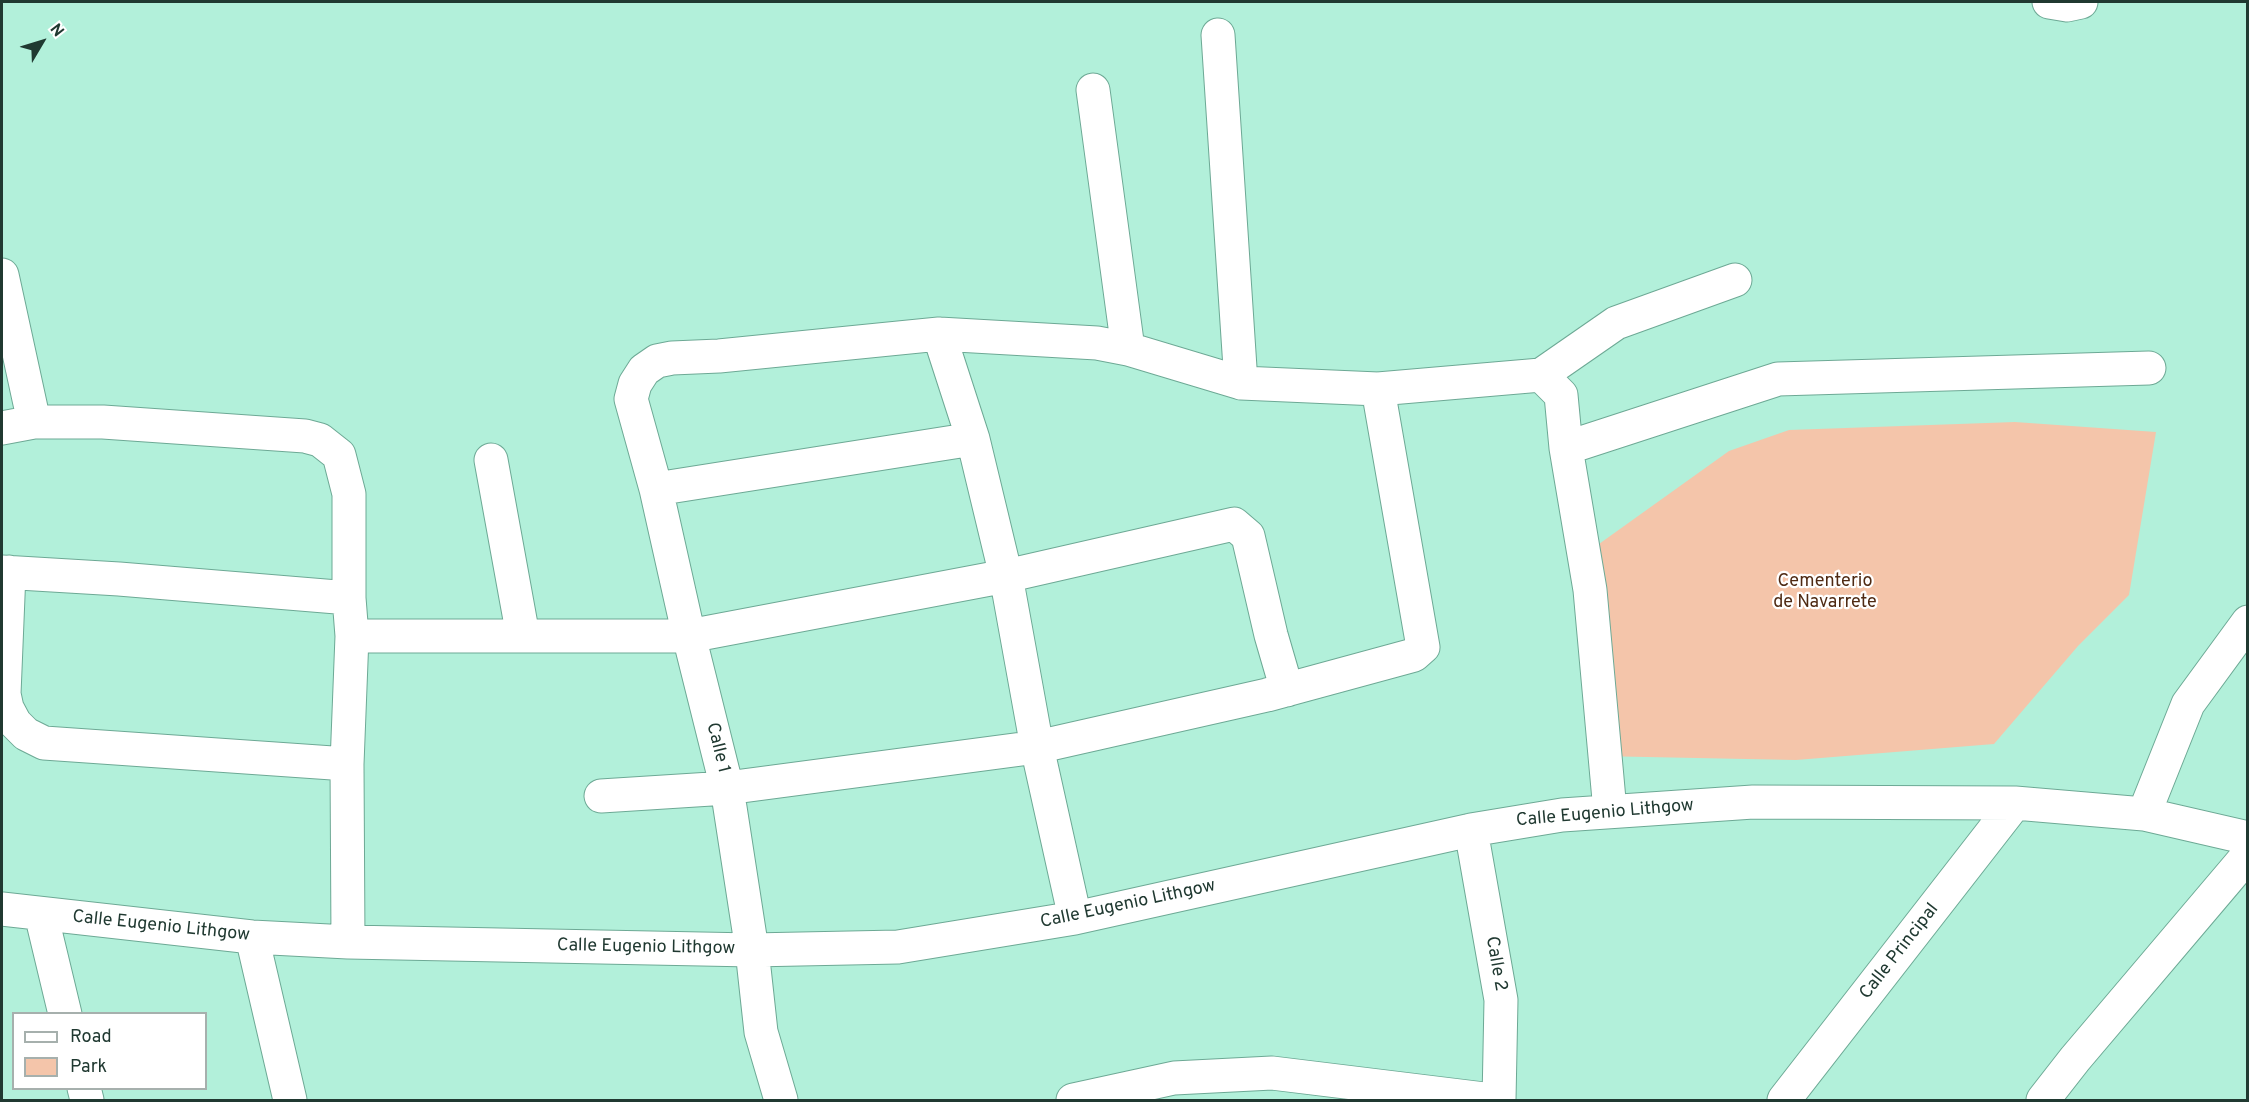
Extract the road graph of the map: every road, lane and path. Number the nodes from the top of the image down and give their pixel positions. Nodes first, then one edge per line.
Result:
1 (2049, 2) edge
2 (2081, 2) edge
3 (1218, 35) dead end
4 (1093, 90) dead end
5 (2, 275) edge
6 (1735, 280) dead end
7 (939, 334) junction
8 (1128, 349) junction
9 (2149, 368) dead end
10 (1541, 375) junction
11 (1241, 383) junction
12 (1378, 390) junction
13 (34, 422) junction
14 (2, 428) edge
15 (973, 439) junction
16 (1566, 448) junction
17 (491, 460) dead end
18 (656, 489) junction
19 (5, 572) edge
20 (1006, 576) junction
21 (349, 597) junction
22 (2247, 622) edge
23 (352, 636) junction
24 (523, 636) junction
25 (689, 636) junction
26 (1287, 690) junction
27 (1037, 747) junction
28 (347, 764) junction
29 (727, 788) junction
30 (601, 796) dead end
31 (2015, 803) junction
32 (1611, 811) junction
33 (2145, 814) junction
34 (1471, 830) junction
35 (2247, 838) edge
36 (2247, 855) edge
37 (2, 909) edge
38 (41, 914) junction
39 (1075, 918) junction
40 (252, 937) junction
41 (348, 942) junction
42 (752, 950) junction
43 (65, 1012) edge
44 (290, 1101) edge
45 (781, 1101) edge
46 (1073, 1101) edge
47 (1492, 1101) edge
48 (1499, 1101) edge
49 (1784, 1101) edge
50 (2043, 1101) edge

1 - 2 street
3 - 11 street
4 - 8 street
5 - 13 street
6 - 10 street
7 - 8 street
7 - 15 street
7 - 18 street, Calle 1
8 - 11 street
9 - 16 street
10 - 12 street
10 - 16 street
11 - 12 street
12 - 26 street
13 - 14 street
13 - 21 street
15 - 18 street
15 - 20 street
16 - 32 street
17 - 24 street
18 - 25 street, Calle 1
19 - 21 street
19 - 28 street
20 - 25 street
20 - 26 street
20 - 27 street
21 - 23 street
22 - 33 street
23 - 24 street
23 - 28 street
24 - 25 street
25 - 29 street, Calle 1
26 - 27 street
27 - 29 street
27 - 39 street
28 - 41 street
29 - 30 street
29 - 42 street, Calle 1
31 - 32 street, Calle Eugenio Lithgow
31 - 33 street, Calle Eugenio Lithgow
31 - 49 street, Calle Principal
32 - 34 street, Calle Eugenio Lithgow
33 - 35 street, Calle Eugenio Lithgow
34 - 39 street, Calle Eugenio Lithgow
34 - 48 street, Calle 2
36 - 50 street
37 - 38 street, Calle Eugenio Lithgow
38 - 40 street, Calle Eugenio Lithgow
38 - 43 street
39 - 42 street, Calle Eugenio Lithgow
40 - 41 street, Calle Eugenio Lithgow
40 - 44 street
41 - 42 street, Calle Eugenio Lithgow
42 - 45 street, Calle 1
46 - 47 street

